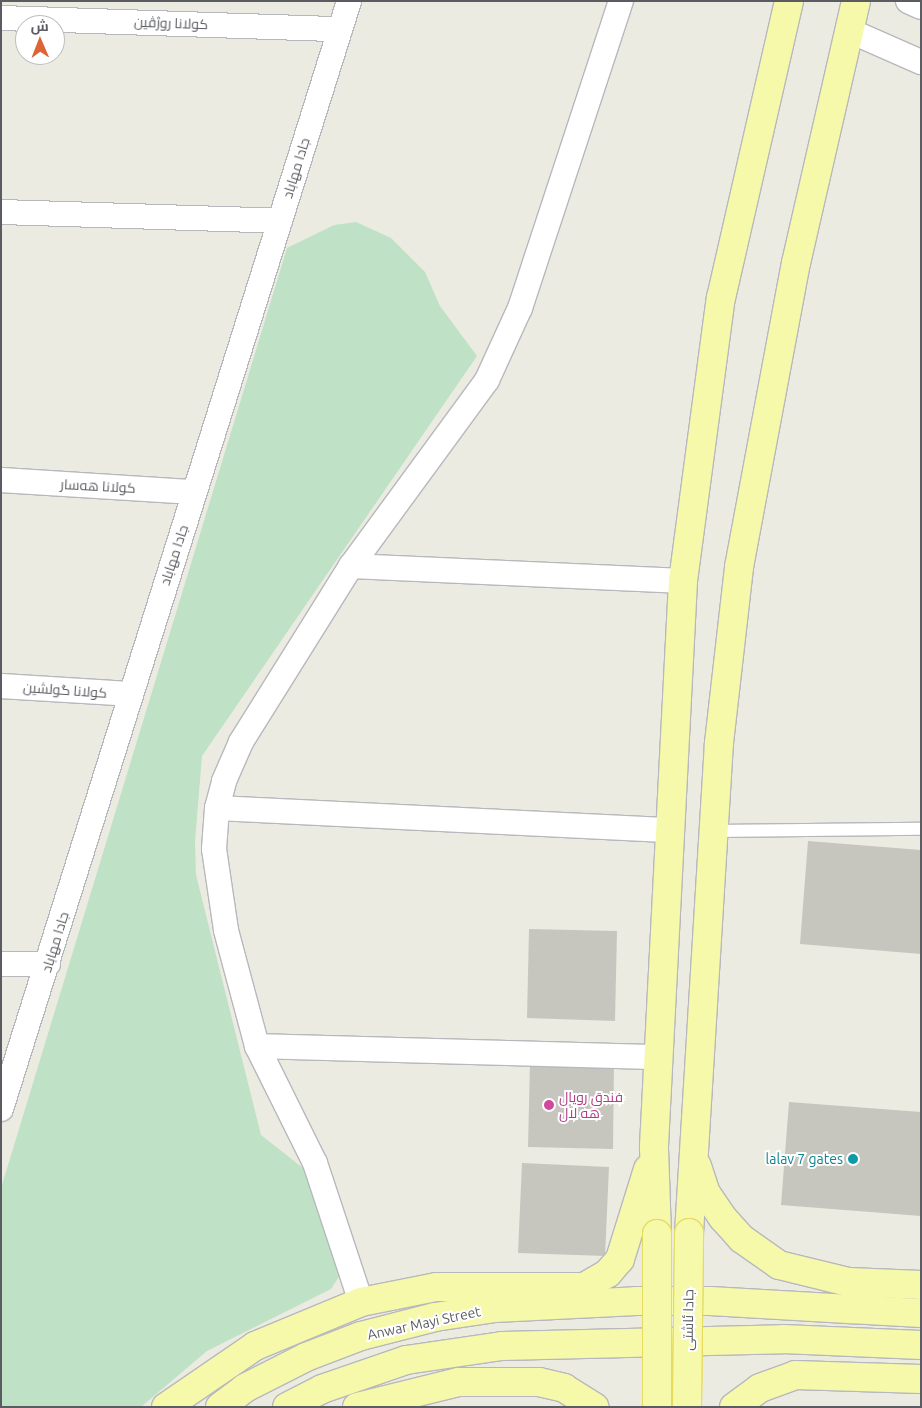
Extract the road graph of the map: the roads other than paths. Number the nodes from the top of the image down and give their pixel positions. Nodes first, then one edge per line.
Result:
1 (348, 1) edge
2 (621, 1) edge
3 (790, 1) edge
4 (856, 1) edge
5 (908, 1) edge
6 (921, 7) edge
7 (1, 18) edge
8 (340, 29) junction
9 (848, 30) junction
10 (921, 62) edge
11 (1, 212) edge
12 (280, 221) junction
13 (1, 480) edge
14 (194, 492) junction
15 (351, 566) junction
16 (683, 581) junction
17 (1, 686) edge
18 (130, 694) junction
19 (217, 808) junction
20 (921, 829) edge
21 (670, 830) junction
22 (713, 830) junction
23 (1, 964) edge
24 (48, 964) junction
25 (257, 1046) junction
26 (658, 1057) junction
27 (1, 1109) edge
28 (654, 1146) junction
29 (695, 1159) junction
30 (921, 1285) edge
31 (362, 1302) junction
32 (921, 1312) edge
33 (921, 1345) edge
34 (921, 1379) edge
35 (656, 1406) edge
36 (687, 1406) edge
37 (166, 1407) edge
38 (220, 1407) edge
39 (287, 1407) edge
40 (357, 1407) edge
41 (594, 1407) edge
42 (734, 1407) edge

1 - 8 street, جادا مهاباد
2 - 15 street
3 - 16 main road
4 - 9 main road, جادا ئاشتی
5 - 6 street
7 - 8 street, کولانا روژڤین
8 - 12 street, جادا مهاباد
9 - 10 street
9 - 22 main road, جادا ئاشتی
11 - 12 street
12 - 14 street, جادا مهاباد
13 - 14 street, کولانا هه‌سار
14 - 18 street, جادا مهاباد
15 - 16 street
15 - 19 street
16 - 21 main road
17 - 18 street, کولانا گولشین
18 - 24 street, جادا مهاباد
19 - 21 street
19 - 25 street
20 - 22 lane
21 - 26 main road
22 - 29 main road, جادا ئاشتی
23 - 24 street
24 - 27 street, جادا مهاباد
25 - 26 street
25 - 31 street
26 - 28 main road
28 - 31 main road
28 - 35 main road, bridge
29 - 30 main road
29 - 36 main road, جادا ئاشتی, bridge
31 - 37 main road
32 - 38 main road, Anwar Mayi Street
33 - 39 main road
34 - 42 main road
40 - 41 main road

